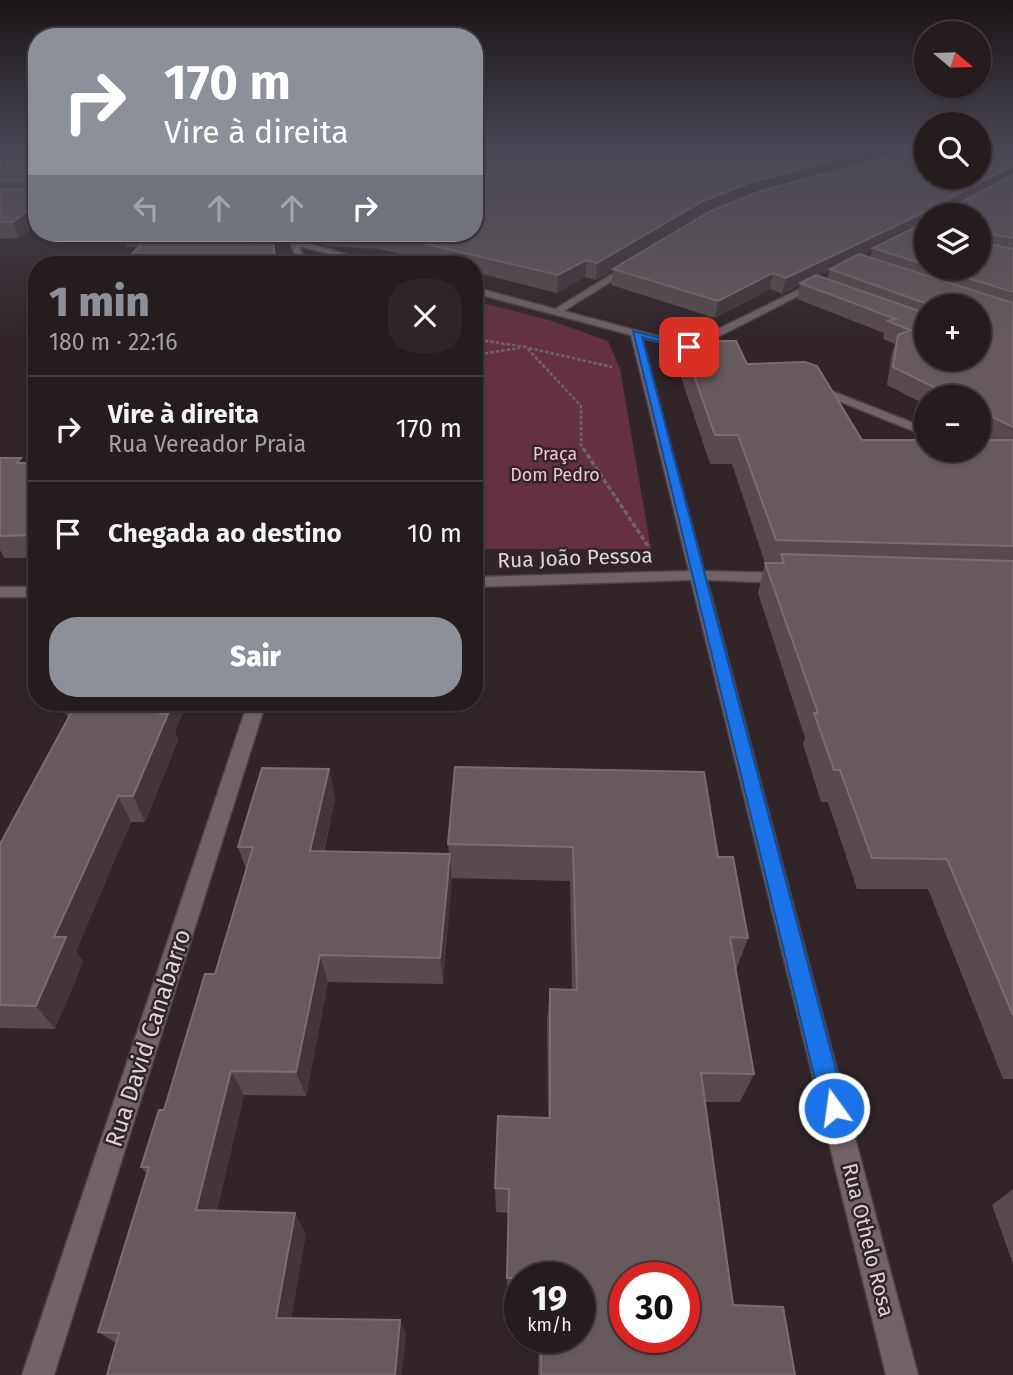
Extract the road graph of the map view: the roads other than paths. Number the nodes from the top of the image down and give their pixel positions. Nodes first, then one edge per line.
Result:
1 (293, 242) joint
2 (299, 256) edge
3 (342, 256) edge
4 (636, 263) edge
5 (825, 280) edge
6 (483, 292) edge
7 (556, 312) junction
8 (636, 332) junction
9 (689, 347) junction
10 (715, 355) edge
11 (803, 384) edge
12 (914, 427) edge
13 (698, 575) junction
14 (808, 579) edge
15 (483, 582) edge
16 (0, 592) edge
17 (28, 592) edge
18 (254, 711) edge
19 (38, 1375) edge
20 (902, 1375) edge

1 - 2 street
1 - 3 street
4 - 7 street
5 - 9 street
6 - 7 street
7 - 8 street
8 - 9 street
8 - 13 street, Rua Othelo Rosa
9 - 10 street
11 - 12 street
13 - 14 street, Rua João Pessoa
13 - 15 street, Rua João Pessoa
13 - 20 street, Rua Othelo Rosa
16 - 17 street
18 - 19 street, Rua David Canabarro

